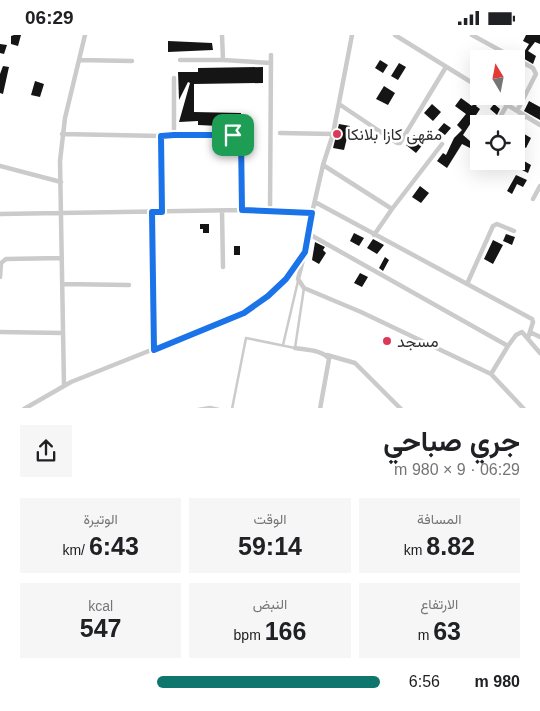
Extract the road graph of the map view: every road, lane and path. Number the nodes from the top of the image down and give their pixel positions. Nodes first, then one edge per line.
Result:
1 (85, 35) edge
2 (222, 35) edge
3 (352, 35) edge
4 (395, 35) edge
5 (472, 35) edge
6 (500, 50) edge
7 (271, 55) dead end
8 (79, 60) junction
9 (180, 60) dead end
10 (223, 60) junction
11 (132, 61) dead end
12 (271, 63) junction
13 (525, 64) edge
14 (446, 67) junction
15 (174, 78) dead end
16 (470, 82) edge
17 (525, 95) edge
18 (339, 103) junction
19 (507, 105) joint
20 (520, 105) edge
21 (517, 111) junction
22 (501, 115) edge
23 (523, 115) edge
24 (525, 116) edge
25 (540, 125) edge
26 (280, 133) dead end
27 (333, 133) junction
28 (62, 134) junction
29 (174, 135) junction
30 (161, 136) junction
31 (442, 143) dead end
32 (323, 165) junction
33 (0, 167) edge
34 (61, 182) junction
35 (540, 186) edge
36 (533, 199) dead end
37 (315, 202) junction
38 (392, 209) junction
39 (242, 210) junction
40 (222, 211) junction
41 (270, 211) junction
42 (152, 212) junction
43 (162, 212) junction
44 (62, 213) junction
45 (312, 213) junction
46 (0, 214) edge
47 (514, 231) dead end
48 (309, 234) junction
49 (374, 235) junction
50 (305, 252) junction
51 (62, 258) junction
52 (223, 267) dead end
53 (0, 277) edge
54 (298, 279) junction
55 (62, 284) junction
56 (467, 284) junction
57 (129, 285) dead end
58 (304, 288) junction
59 (0, 332) edge
60 (530, 332) junction
61 (63, 333) junction
62 (540, 337) edge
63 (528, 338) junction
64 (283, 345) junction
65 (508, 346) junction
66 (295, 347) junction
67 (154, 350) junction
68 (540, 353) edge
69 (327, 355) junction
70 (491, 374) junction
71 (64, 386) junction
72 (26, 408) edge
73 (232, 408) edge
74 (320, 408) edge
75 (400, 408) edge
76 (523, 408) edge

1 - 8 street
2 - 10 street
3 - 18 street
4 - 14 street
5 - 6 street
7 - 12 street
8 - 11 street
8 - 28 street
9 - 10 street
10 - 12 street
12 - 41 street
13 - 17 street
14 - 16 street
14 - 18 street
15 - 29 street
18 - 27 street
19 - 21 street
19 - 22 street
20 - 21 street
21 - 23 street
24 - 25 street
26 - 27 street
27 - 32 street
28 - 30 street
28 - 34 street
29 - 30 street
29 - 39 street
30 - 43 street
31 - 38 street
32 - 37 street
32 - 38 street
33 - 34 street
34 - 44 street
35 - 36 street
37 - 45 street
37 - 49 street
38 - 49 street
39 - 40 street
39 - 41 street
40 - 43 street
40 - 52 street
41 - 45 street
42 - 43 street
42 - 44 street
42 - 67 street
44 - 46 street
44 - 51 street
45 - 48 street
47 - 56 street
48 - 50 street
48 - 65 street
49 - 56 street
50 - 54 street
50 - 67 street
51 - 53 street
51 - 55 street
54 - 58 street
54 - 64 lane
55 - 57 street
55 - 61 street
56 - 60 street
58 - 66 lane
58 - 70 street
59 - 61 street
60 - 62 street
60 - 63 street
61 - 71 street
63 - 65 street
63 - 68 street
64 - 66 lane
64 - 73 lane
65 - 70 street
66 - 69 street
67 - 71 street
69 - 74 street
69 - 75 street
70 - 76 street
71 - 72 street

